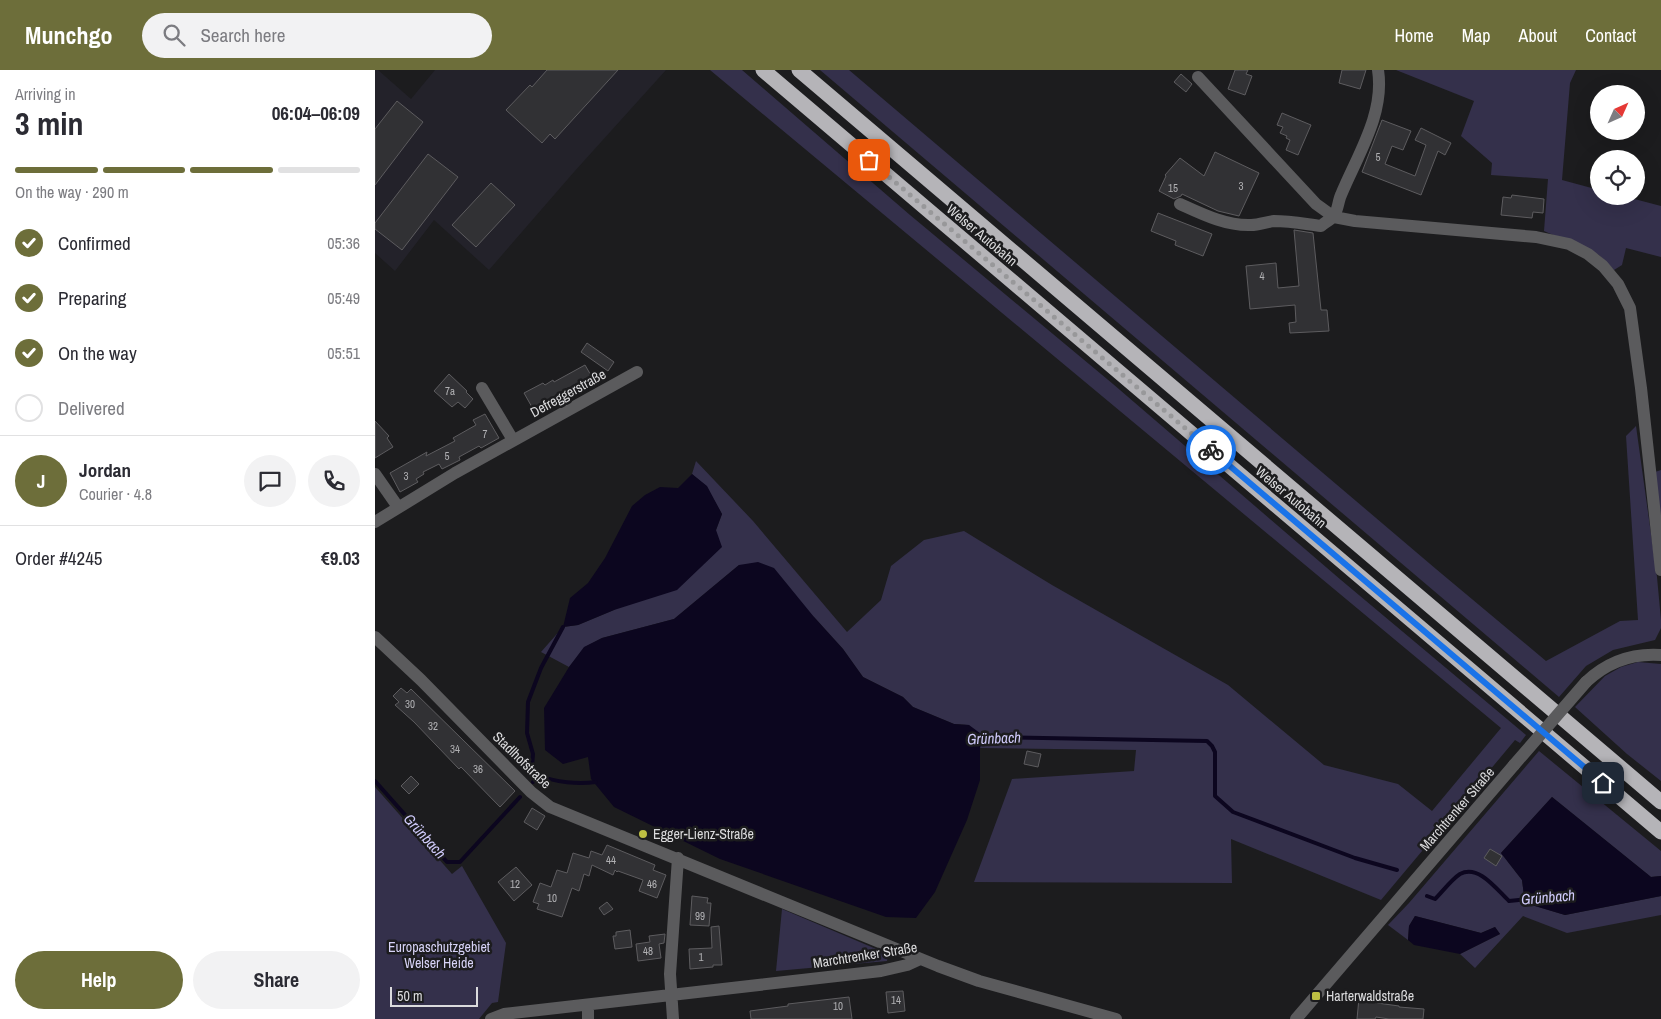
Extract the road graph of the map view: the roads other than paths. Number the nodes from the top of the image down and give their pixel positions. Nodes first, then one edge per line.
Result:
1 (763, 70) edge
2 (799, 70) edge
3 (1378, 70) edge
4 (1198, 77) dead end
5 (1180, 204) dead end
6 (1334, 216) junction
7 (637, 372) dead end
8 (482, 388) dead end
9 (513, 440) junction
10 (375, 474) edge
11 (399, 507) junction
12 (375, 522) edge
13 (1661, 570) edge
14 (375, 637) edge
15 (1661, 655) edge
16 (1661, 802) edge
17 (1661, 832) edge
18 (678, 858) junction
19 (921, 959) junction
20 (672, 994) junction
21 (588, 1005) junction
22 (503, 1016) edge
23 (491, 1019) edge
24 (588, 1019) edge
25 (673, 1019) edge
26 (1115, 1019) edge
27 (1296, 1019) edge

1 - 17 highway, Welser Autobahn
2 - 16 highway, Welser Autobahn
3 - 6 street
4 - 6 street
5 - 6 street
6 - 13 street
7 - 9 street, Defreggerstraße
8 - 9 street
9 - 11 street, Defreggerstraße
10 - 11 street
11 - 12 street, Defreggerstraße
14 - 18 street, Stadlhofstraße
15 - 27 street, Marchtrenker Straße, bridge
18 - 19 street, Stadlhofstraße
18 - 20 street
19 - 20 street, Marchtrenker Straße
19 - 26 street, Marchtrenker Straße
20 - 21 street
20 - 25 street
21 - 22 street
21 - 24 street
22 - 23 street

